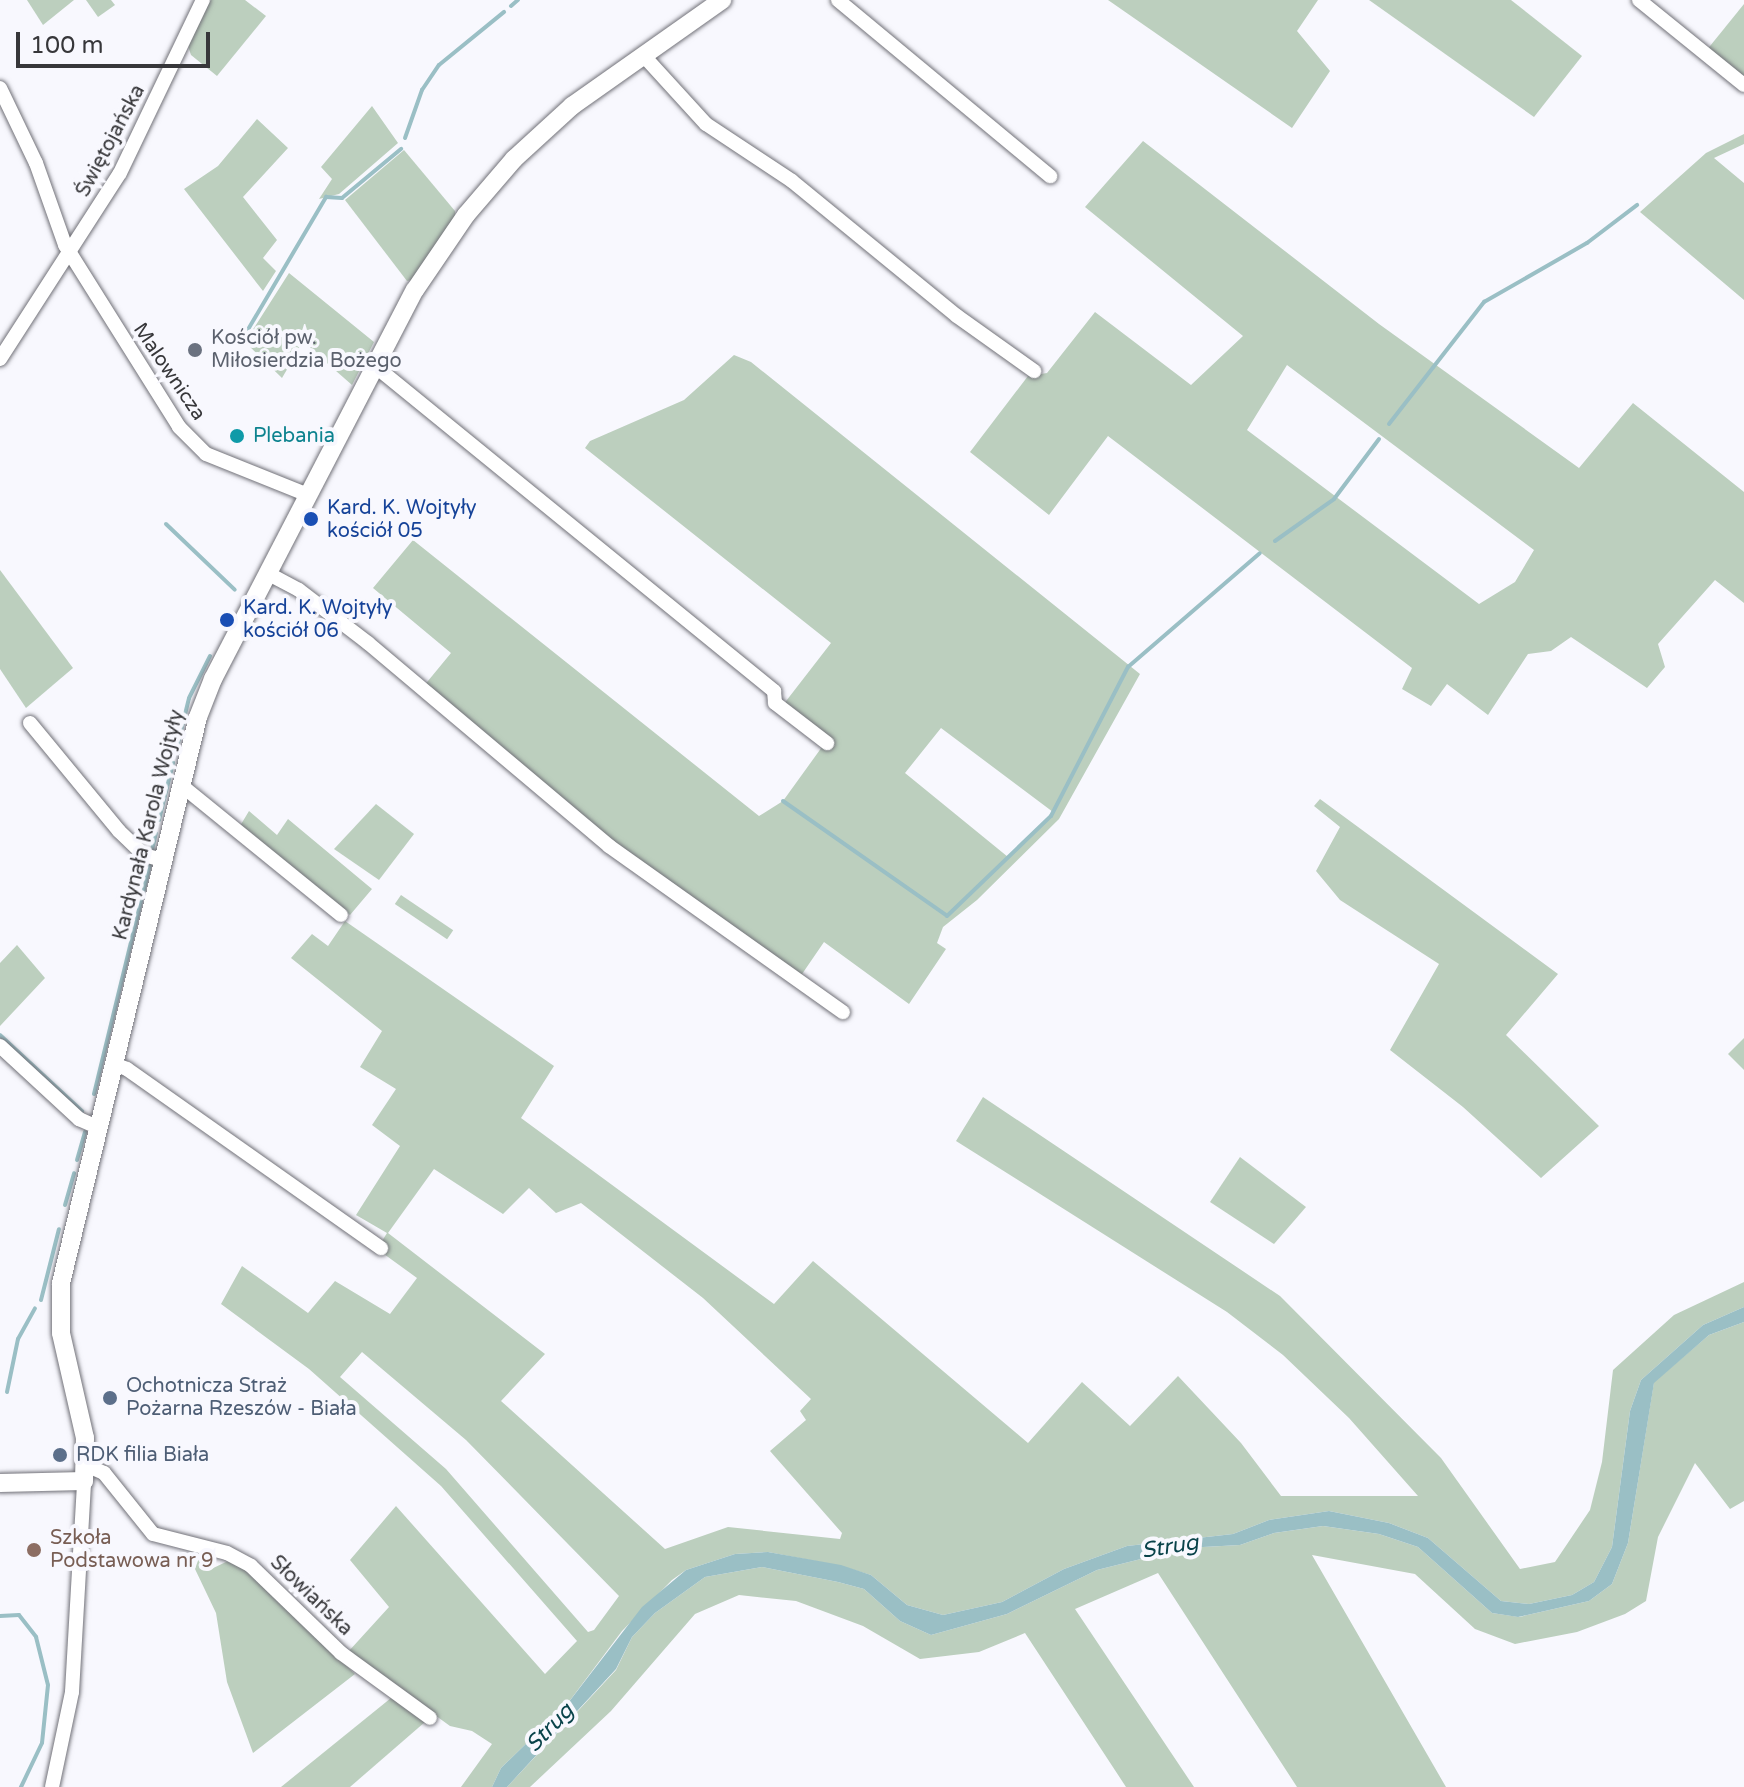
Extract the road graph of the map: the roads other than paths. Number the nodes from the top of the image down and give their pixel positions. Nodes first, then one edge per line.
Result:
1 (203, 0) edge
2 (722, 0) edge
3 (838, 0) edge
4 (1639, 0) edge
5 (643, 55) junction
6 (1744, 85) edge
7 (0, 88) edge
8 (1050, 176) dead end
9 (71, 255) junction
10 (0, 359) edge
11 (375, 366) junction
12 (1034, 371) dead end
13 (308, 495) junction
14 (267, 573) junction
15 (30, 723) dead end
16 (827, 743) dead end
17 (181, 785) junction
18 (163, 860) junction
19 (341, 915) dead end
20 (843, 1012) dead end
21 (0, 1046) edge
22 (114, 1064) junction
23 (99, 1128) junction
24 (381, 1248) dead end
25 (85, 1473) junction
26 (0, 1483) edge
27 (430, 1718) dead end
28 (52, 1787) edge

1 - 9 street, Świętojańska
2 - 5 street, Kardynała Karola Wojtyły
3 - 8 street
4 - 6 street
5 - 11 street, Kardynała Karola Wojtyły
5 - 12 street
7 - 9 street, Malownicza
9 - 10 street
9 - 13 street, Malownicza
11 - 13 street, Kardynała Karola Wojtyły
11 - 16 street
13 - 14 street, Kardynała Karola Wojtyły
14 - 17 street, Kardynała Karola Wojtyły
14 - 20 street
15 - 18 street
17 - 18 street, Kardynała Karola Wojtyły
17 - 19 street
18 - 22 street, Kardynała Karola Wojtyły
21 - 23 street
22 - 23 street, Kardynała Karola Wojtyły
22 - 24 street
23 - 25 street, Kardynała Karola Wojtyły
25 - 26 street
25 - 27 street, Słowiańska
25 - 28 street, Kardynała Karola Wojtyły

